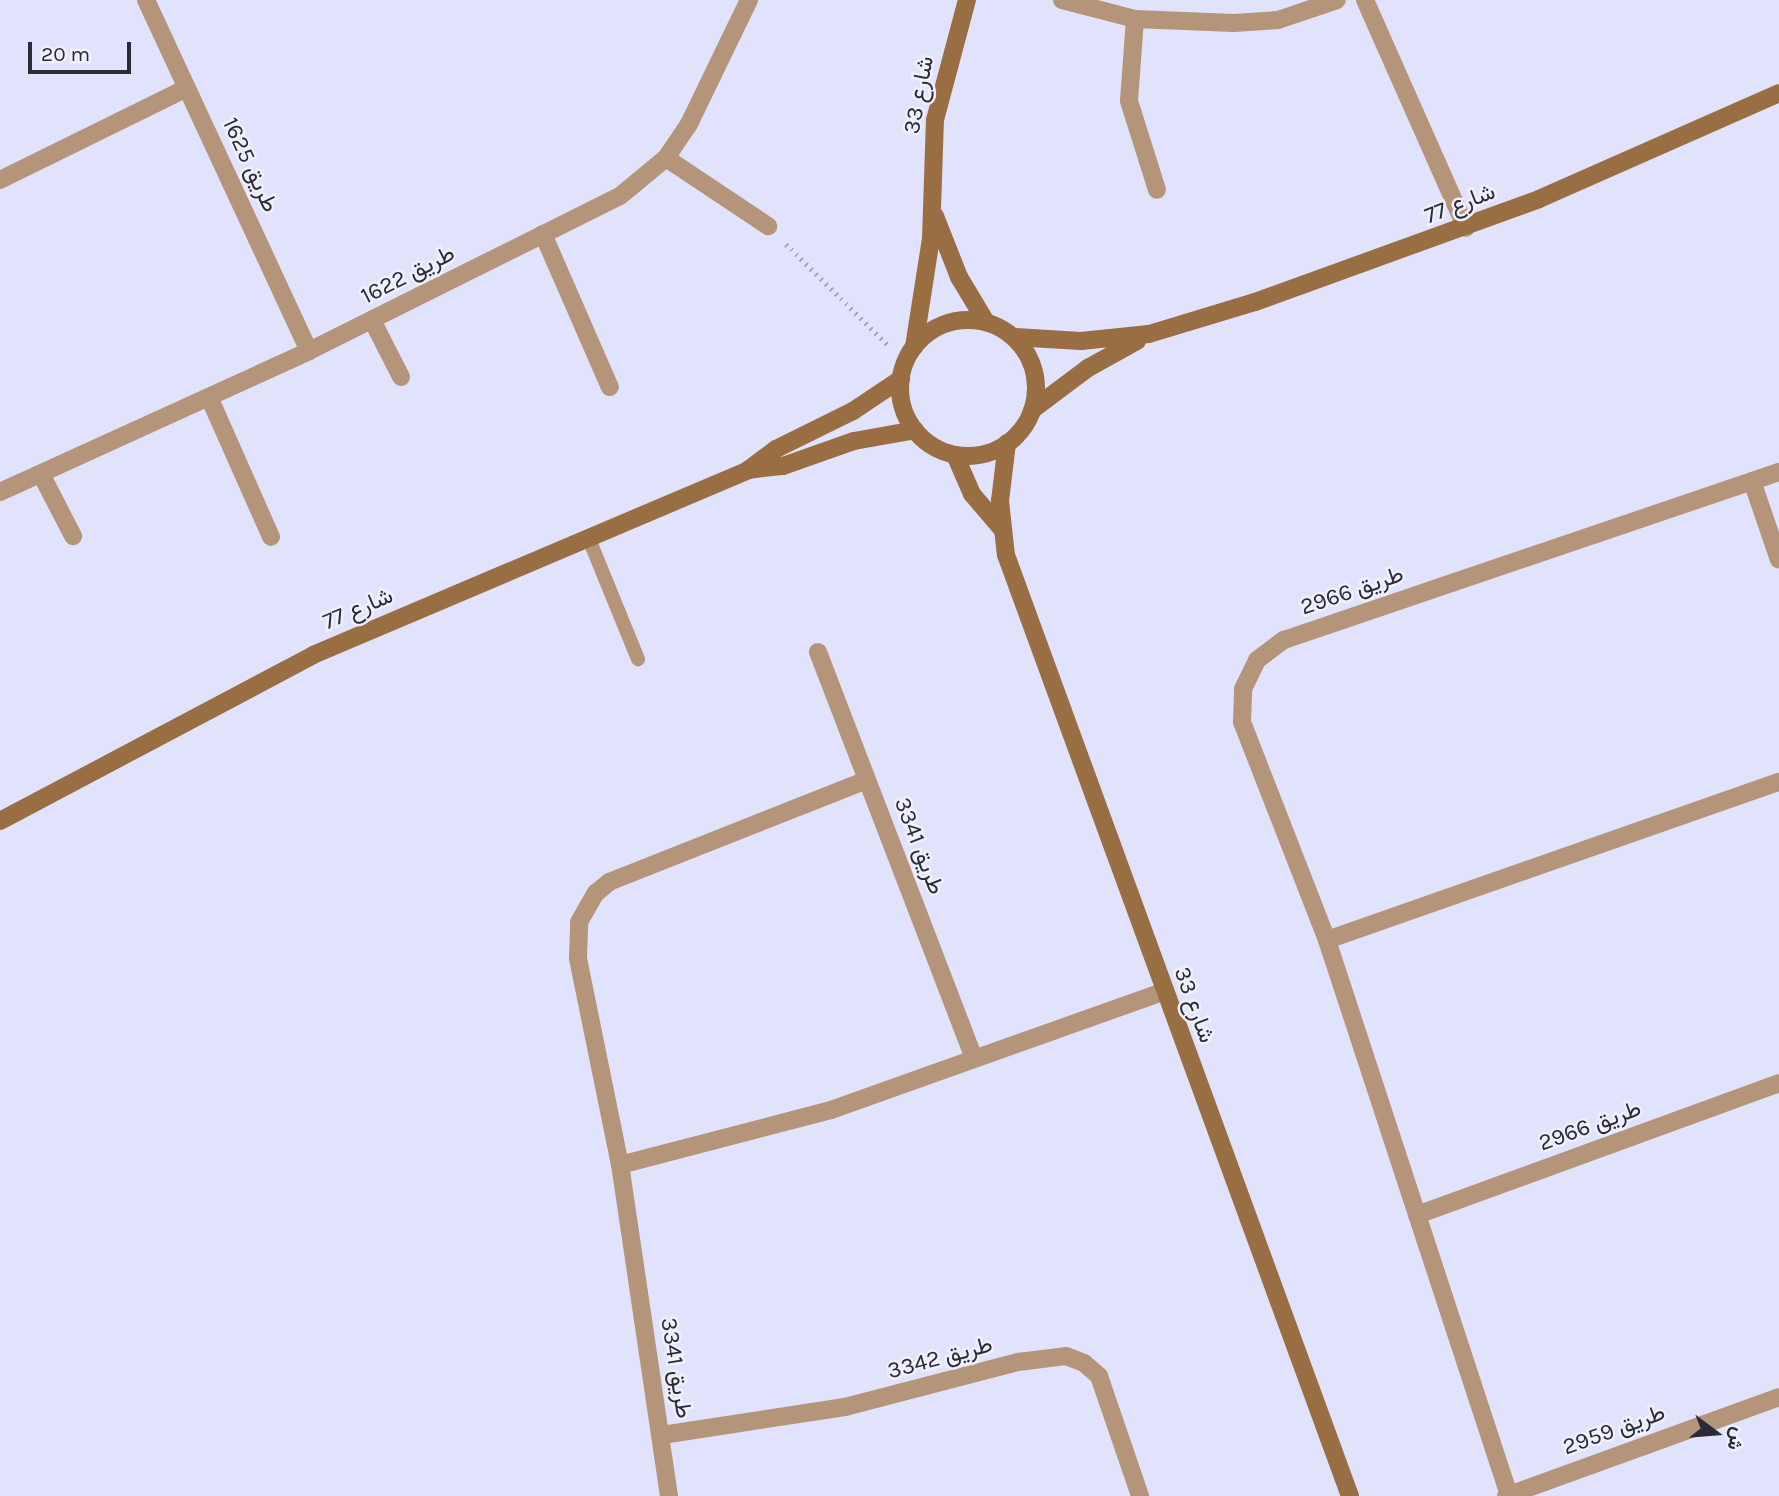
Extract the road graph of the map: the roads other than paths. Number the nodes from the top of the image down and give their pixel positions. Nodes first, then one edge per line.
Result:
1 (146, 0) edge
2 (749, 0) edge
3 (967, 0) edge
4 (1062, 0) edge
5 (1337, 0) edge
6 (1365, 0) edge
7 (1135, 19) junction
8 (187, 88) junction
9 (1779, 93) edge
10 (666, 158) junction
11 (0, 180) edge
12 (1157, 190) dead end
13 (931, 202) junction
14 (768, 226) road end
15 (1466, 228) junction
16 (543, 234) junction
17 (372, 320) junction
18 (986, 323) junction
19 (1149, 334) junction
20 (1014, 337) junction
21 (310, 351) junction
22 (907, 363) junction
23 (401, 377) dead end
24 (610, 387) dead end
25 (209, 397) junction
26 (1032, 410) junction
27 (915, 430) junction
28 (1007, 443) junction
29 (954, 454) junction
30 (748, 470) junction
31 (1779, 472) edge
32 (41, 474) junction
33 (1752, 481) junction
34 (0, 492) edge
35 (1001, 528) junction
36 (73, 536) dead end
37 (271, 537) dead end
38 (589, 539) junction
39 (1779, 560) edge
40 (818, 652) dead end
41 (638, 659) dead end
42 (867, 780) junction
43 (1779, 782) edge
44 (0, 821) edge
45 (1327, 940) junction
46 (1163, 992) junction
47 (974, 1058) junction
48 (1779, 1083) edge
49 (620, 1165) junction
50 (1417, 1215) junction
51 (1779, 1397) edge
52 (662, 1435) junction
53 (669, 1496) edge
54 (1140, 1496) edge
55 (1350, 1496) edge
56 (1507, 1496) edge

1 - 8 street, طريق 1625
2 - 10 street, طريق 1622
3 - 13 street, شارع 33
4 - 7 street
5 - 7 street
6 - 15 street
7 - 12 street
8 - 11 street
8 - 21 street, طريق 1625
9 - 15 street, شارع 77
10 - 14 street
10 - 16 street, طريق 1622
13 - 18 street, شارع 33
13 - 22 street, شارع 33
15 - 19 street, شارع 77
16 - 17 street, طريق 1622
16 - 24 street
17 - 21 street, طريق 1622
17 - 23 street
18 - 20 street
18 - 22 street
19 - 20 street, شارع 77
19 - 26 street, شارع 77
20 - 26 street
21 - 25 street, طريق 1622
22 - 27 street
22 - 30 street, شارع 77
25 - 32 street, طريق 1622
25 - 37 street
26 - 28 street
27 - 29 street
27 - 30 street, شارع 77
28 - 29 street
28 - 35 street, شارع 33
29 - 35 street, شارع 33
30 - 38 street, شارع 77
31 - 33 street, طريق 2966
32 - 34 street, طريق 1622
32 - 36 street
33 - 39 street
33 - 45 street, طريق 2966
35 - 46 street, شارع 33
38 - 41 lane
38 - 44 street, شارع 77
40 - 42 street, طريق 3341
42 - 47 street, طريق 3341
42 - 49 street, طريق 3341
43 - 45 street
45 - 50 street, طريق 2966
46 - 47 street
46 - 55 street, شارع 33
47 - 49 street
48 - 50 street, طريق 2966
49 - 52 street, طريق 3341
50 - 56 street, طريق 2966
51 - 56 street, طريق 2959
52 - 53 street, طريق 3341
52 - 54 street, طريق 3342

